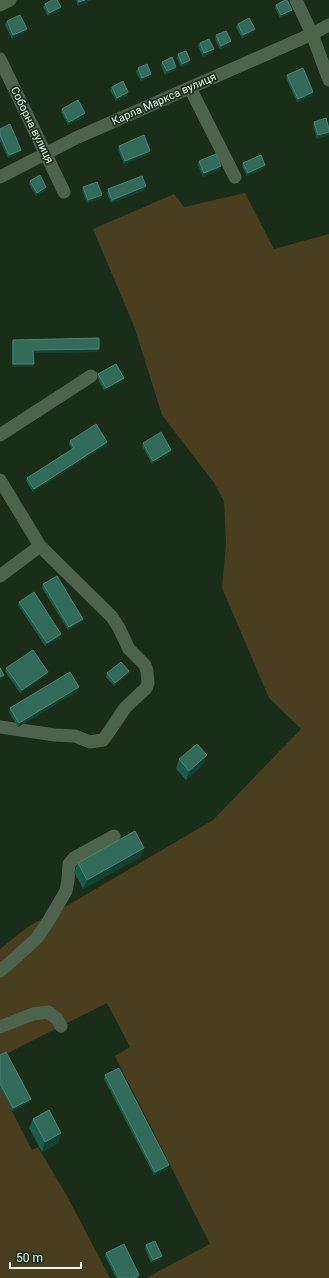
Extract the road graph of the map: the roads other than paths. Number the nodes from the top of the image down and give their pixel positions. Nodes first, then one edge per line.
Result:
1 (10, 0) edge
2 (296, 0) edge
3 (0, 5) edge
4 (329, 25) edge
5 (312, 34) junction
6 (0, 59) edge
7 (329, 80) edge
8 (190, 88) junction
9 (46, 153) junction
10 (0, 177) edge
11 (235, 177) dead end
12 (64, 192) dead end
13 (91, 376) dead end
14 (0, 435) edge
15 (0, 480) edge
16 (40, 546) junction
17 (0, 576) edge
18 (0, 727) edge
19 (114, 836) dead end
20 (0, 971) edge
21 (61, 1026) dead end
22 (0, 1027) edge

1 - 3 street
2 - 5 street
4 - 5 street, Карла Маркса вулиця
5 - 7 street
5 - 8 street, Карла Маркса вулиця
6 - 9 street, Соборна вулиця
8 - 9 street, Карла Маркса вулиця
8 - 11 street
9 - 10 street, Карла Маркса вулиця
9 - 12 street, Соборна вулиця
13 - 14 street
15 - 16 street
16 - 17 street
16 - 18 street
19 - 20 street
21 - 22 street

